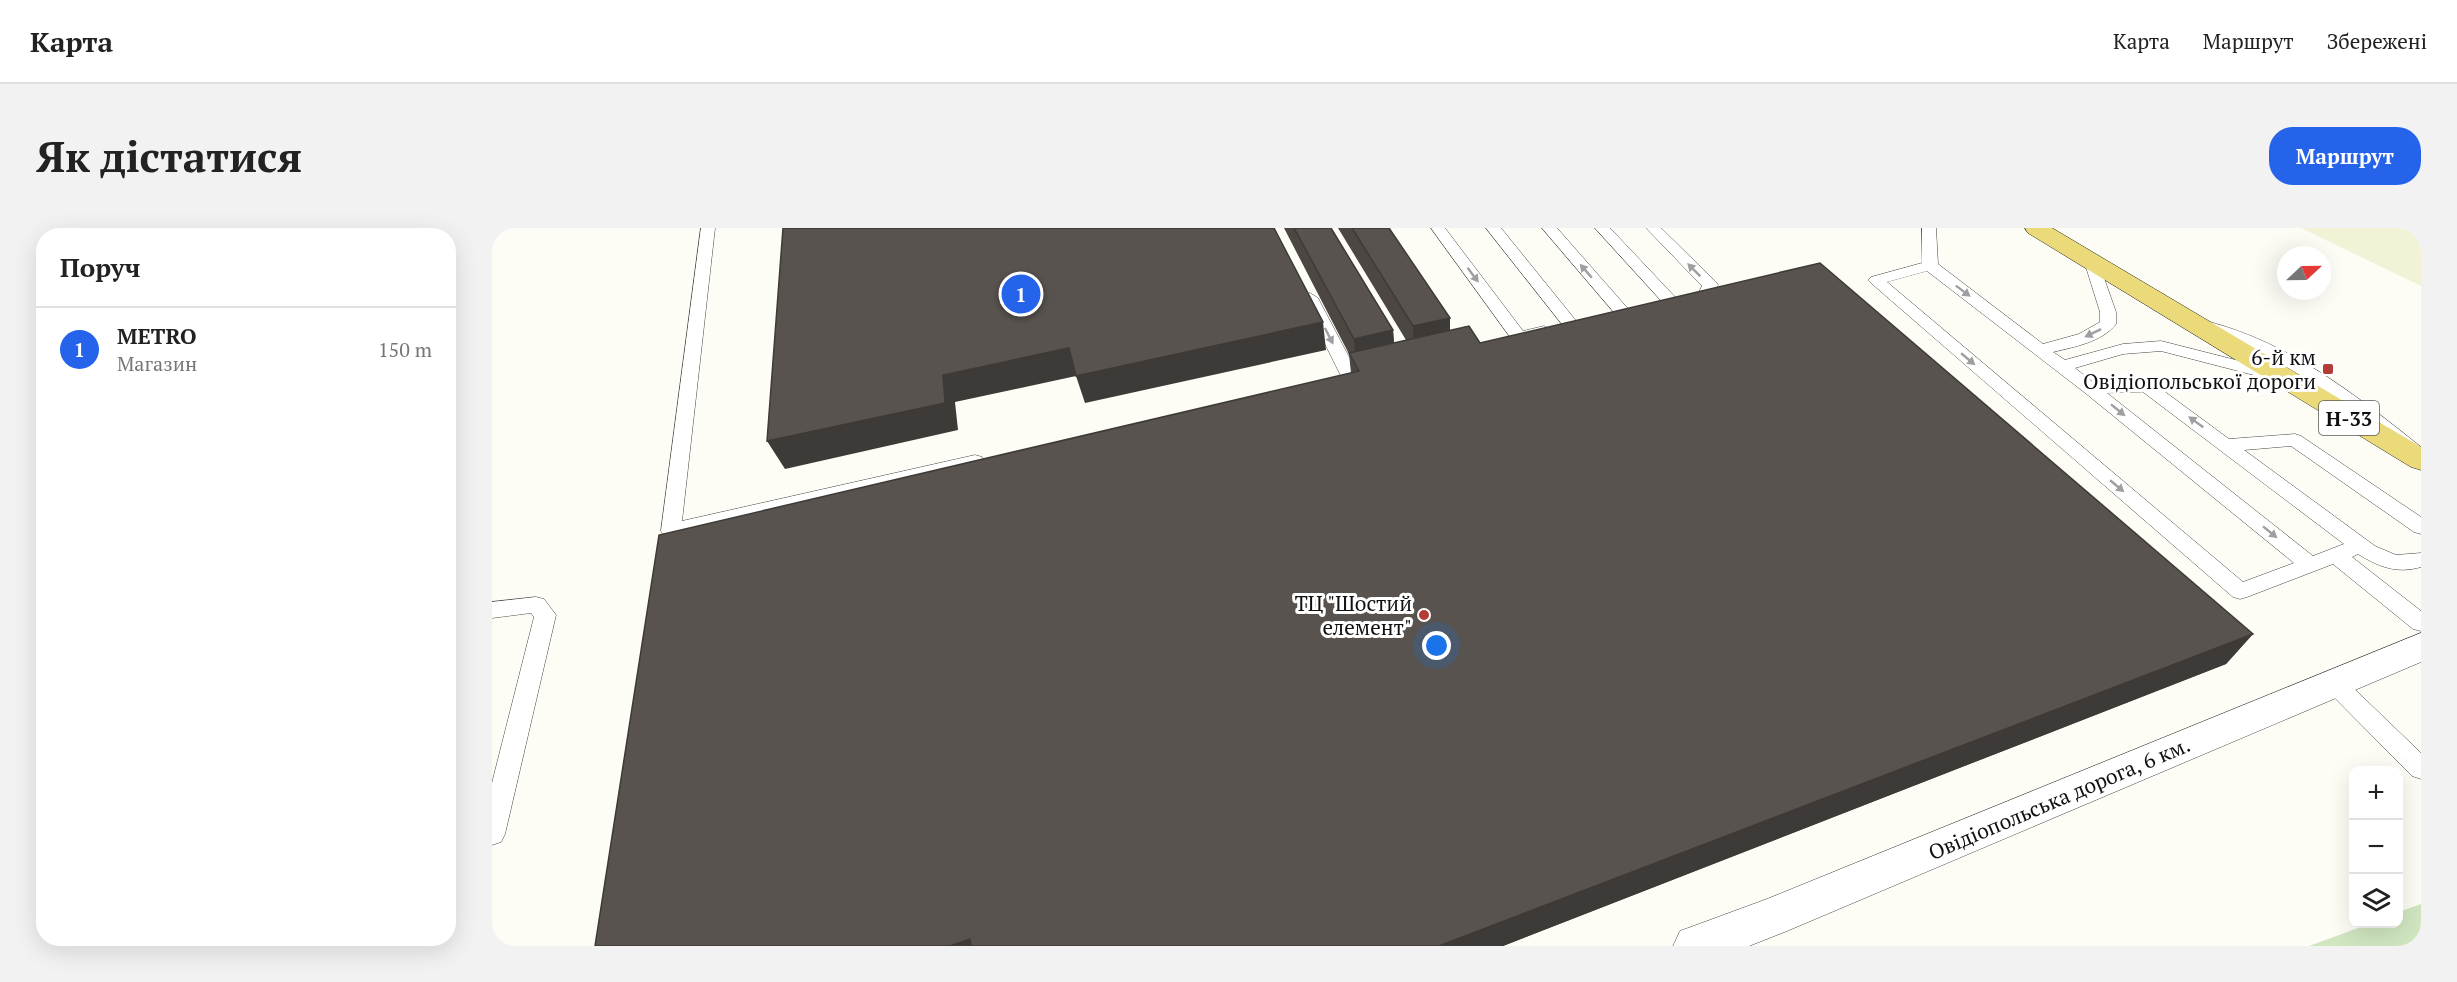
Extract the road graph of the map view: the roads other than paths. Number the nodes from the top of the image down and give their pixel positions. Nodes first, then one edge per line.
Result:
1 (708, 228) edge
2 (1438, 228) edge
3 (1493, 228) edge
4 (1549, 228) edge
5 (1602, 228) edge
6 (1653, 228) edge
7 (1929, 228) edge
8 (2014, 228) edge
9 (2036, 228) edge
10 (2086, 259) junction
11 (1930, 266) junction
12 (1301, 281) edge
13 (1672, 303) junction
14 (1624, 314) junction
15 (1603, 318) edge
16 (2190, 322) junction
17 (1519, 337) junction
18 (1497, 342) edge
19 (2040, 350) junction
20 (2062, 367) junction
21 (1369, 371) edge
22 (1350, 376) junction
23 (2278, 376) junction
24 (1327, 381) edge
25 (2090, 388) junction
26 (2227, 445) junction
27 (993, 457) edge
28 (2421, 459) edge
29 (2421, 527) edge
30 (2360, 546) junction
31 (2335, 555) junction
32 (2421, 560) edge
33 (2310, 564) junction
34 (492, 610) edge
35 (2421, 623) edge
36 (2421, 647) edge
37 (2334, 683) junction
38 (2421, 769) edge
39 (492, 834) edge
40 (1695, 946) edge

1 - 27 lane
2 -> 17 lane
3 - 17 lane
14 -> 4 lane
5 - 13 lane
13 -> 6 lane
7 - 11 lane
8 - 10 main road, Н-33
9 - 10 main road, Н-33
10 - 16 main road, Н-33
10 -> 19 lane
11 -> 19 lane
11 -> 33 lane
12 -> 22 lane
13 - 14 lane
14 - 15 lane
16 - 23 main road, Н-33
16 - 28 lane
17 - 18 lane
19 - 20 lane
20 - 23 lane
20 - 25 lane
21 - 22 lane
22 - 24 lane
23 - 28 main road, Н-33
26 -> 25 lane
25 -> 33 lane
26 - 29 lane
26 - 30 lane
30 - 31 lane
30 - 32 lane
31 - 33 lane
31 - 35 lane
34 - 39 lane
36 - 37 street, Овідіопольська дорога, 6 км.
37 - 38 lane
37 - 40 street, Овідіопольська дорога, 6 км.

